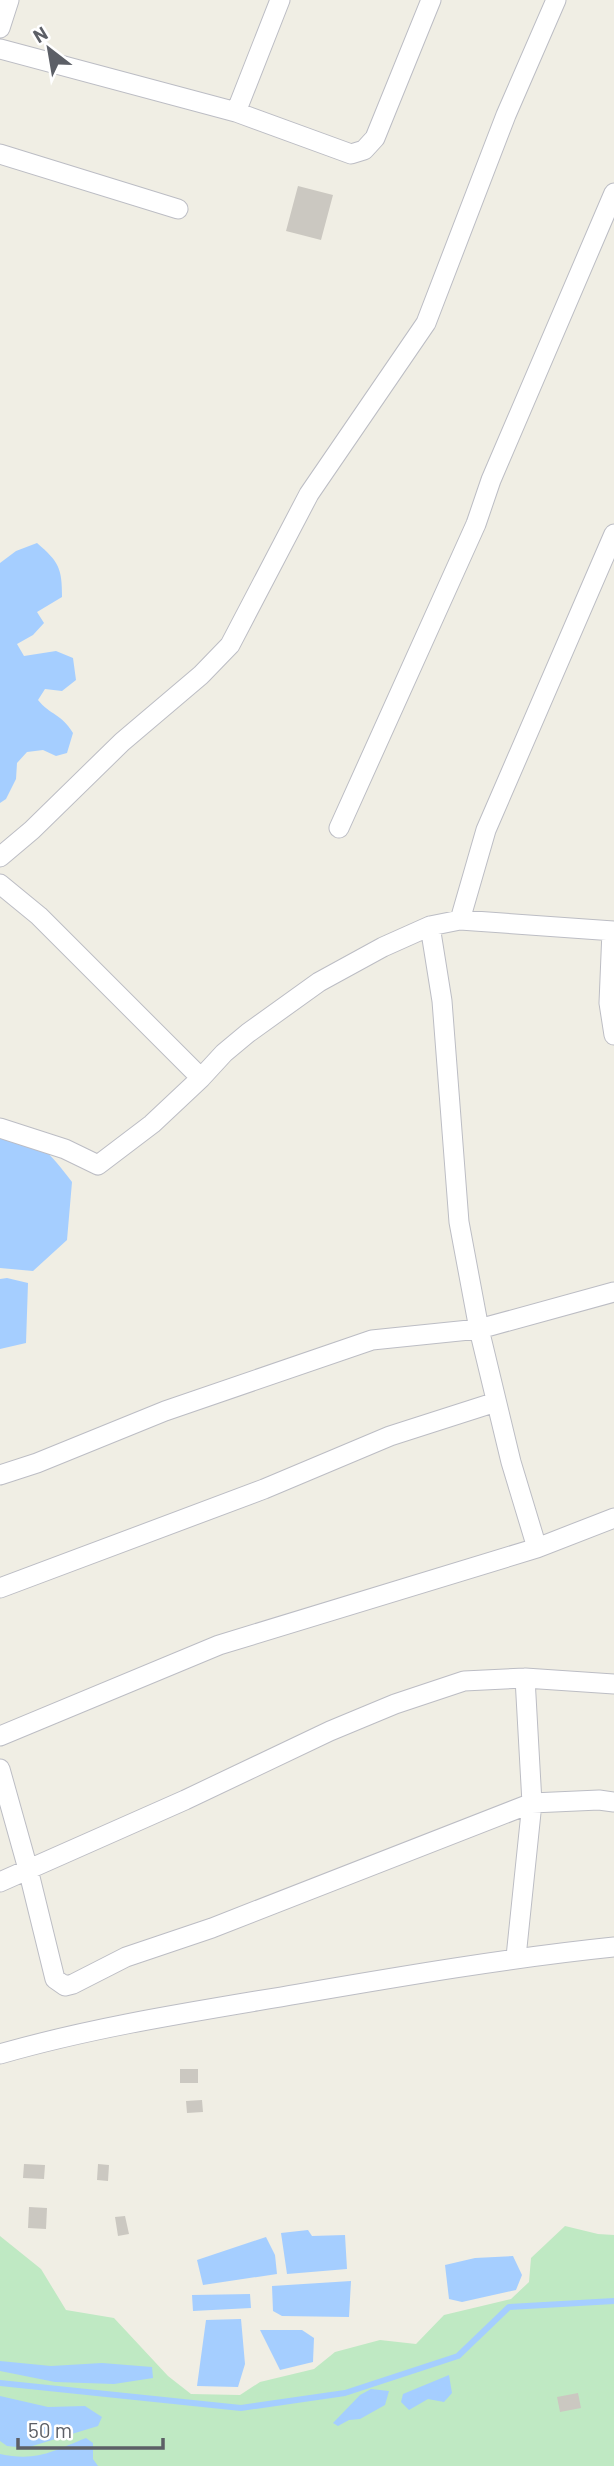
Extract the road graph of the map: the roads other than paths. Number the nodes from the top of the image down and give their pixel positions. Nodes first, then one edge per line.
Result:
1 (9, 0) edge
2 (280, 0) edge
3 (431, 0) edge
4 (556, 0) edge
5 (0, 28) edge
6 (0, 49) edge
7 (236, 113) junction
8 (0, 154) edge
9 (614, 193) edge
10 (178, 209) dead end
11 (614, 534) edge
12 (339, 828) dead end
13 (0, 856) edge
14 (0, 884) edge
15 (460, 920) junction
16 (430, 926) junction
17 (613, 931) edge
18 (614, 1035) edge
19 (201, 1078) junction
20 (0, 1128) edge
21 (614, 1292) edge
22 (478, 1329) junction
23 (496, 1402) junction
24 (0, 1475) edge
25 (614, 1518) edge
26 (537, 1548) junction
27 (0, 1588) edge
28 (525, 1678) junction
29 (614, 1684) edge
30 (0, 1735) edge
31 (0, 1769) edge
32 (614, 1802) edge
33 (532, 1803) junction
34 (29, 1869) junction
35 (0, 1882) edge
36 (614, 1947) edge
37 (516, 1957) junction
38 (0, 2054) edge

1 - 5 street
2 - 7 street
3 - 7 street
4 - 13 street
6 - 7 street
8 - 10 street
9 - 12 street
11 - 15 street
14 - 19 street
15 - 16 street
15 - 17 street
16 - 19 street
16 - 22 street
17 - 18 street
19 - 20 street
21 - 22 street
22 - 23 street
22 - 24 street
23 - 26 street
23 - 27 street
25 - 26 street
26 - 30 street
28 - 29 street
28 - 33 street
28 - 34 street
31 - 34 street
32 - 33 street
33 - 34 street
33 - 37 street
34 - 35 street
36 - 37 street
37 - 38 street

